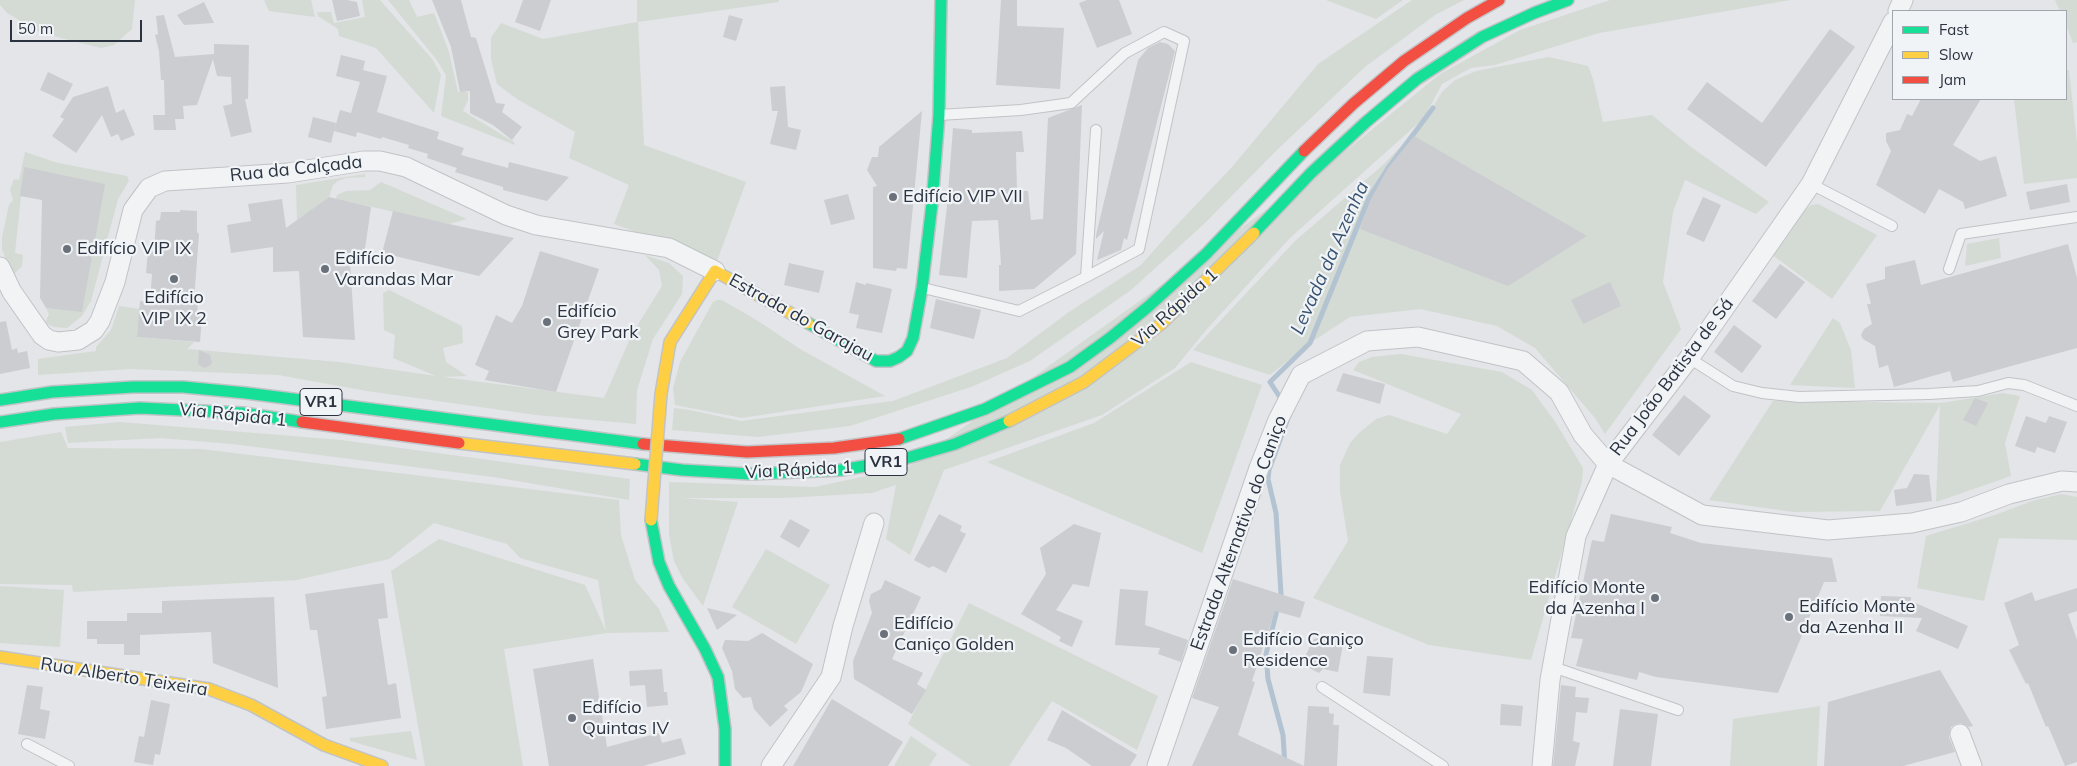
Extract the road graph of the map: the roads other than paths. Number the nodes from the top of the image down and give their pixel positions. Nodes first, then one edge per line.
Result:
1 (941, 0) edge
2 (1499, 0) edge
3 (1568, 0) edge
4 (1892, 24) edge
5 (939, 115) junction
6 (1096, 130) dead end
7 (1811, 184) junction
8 (2077, 216) edge
9 (1892, 226) dead end
10 (0, 267) edge
11 (1949, 268) dead end
12 (715, 271) junction
13 (1086, 277) junction
14 (922, 288) junction
15 (1690, 358) junction
16 (0, 400) edge
17 (2077, 406) edge
18 (0, 422) edge
19 (1608, 464) junction
20 (2077, 482) edge
21 (874, 523) dead end
22 (0, 657) edge
23 (1552, 666) junction
24 (1322, 687) dead end
25 (1678, 710) dead end
26 (1960, 734) dead end
27 (27, 744) dead end
28 (69, 766) edge
29 (382, 766) edge
30 (725, 766) edge
31 (771, 766) edge
32 (1156, 766) edge
33 (1443, 766) edge
34 (1542, 766) edge
35 (1972, 766) edge

1 - 5 main road, Estrada do Garajau
2 - 16 main road, Via Rápida 1 / VR1
3 - 18 main road, Via Rápida 1 / VR1
4 - 7 street, Rua João Batista de Sá
5 - 13 lane
5 - 14 main road, Estrada do Garajau
6 - 13 lane
7 - 9 lane
7 - 15 street, Rua João Batista de Sá
8 - 11 lane
10 - 12 street, Rua da Calçada
12 - 14 main road, Estrada do Garajau
12 - 30 main road, Estrada do Garajau, bridge
13 - 14 lane
15 - 17 lane
15 - 19 street, Rua João Batista de Sá
19 - 20 street, Estrada Alternativa do Caniço
19 - 23 street, Rua João Batista de Sá
19 - 32 street, Estrada Alternativa do Caniço
21 - 31 street
22 - 29 main road, Rua Alberto Teixeira
23 - 25 lane
23 - 34 street, Rua João Batista de Sá
24 - 33 lane
26 - 35 street
27 - 28 lane

